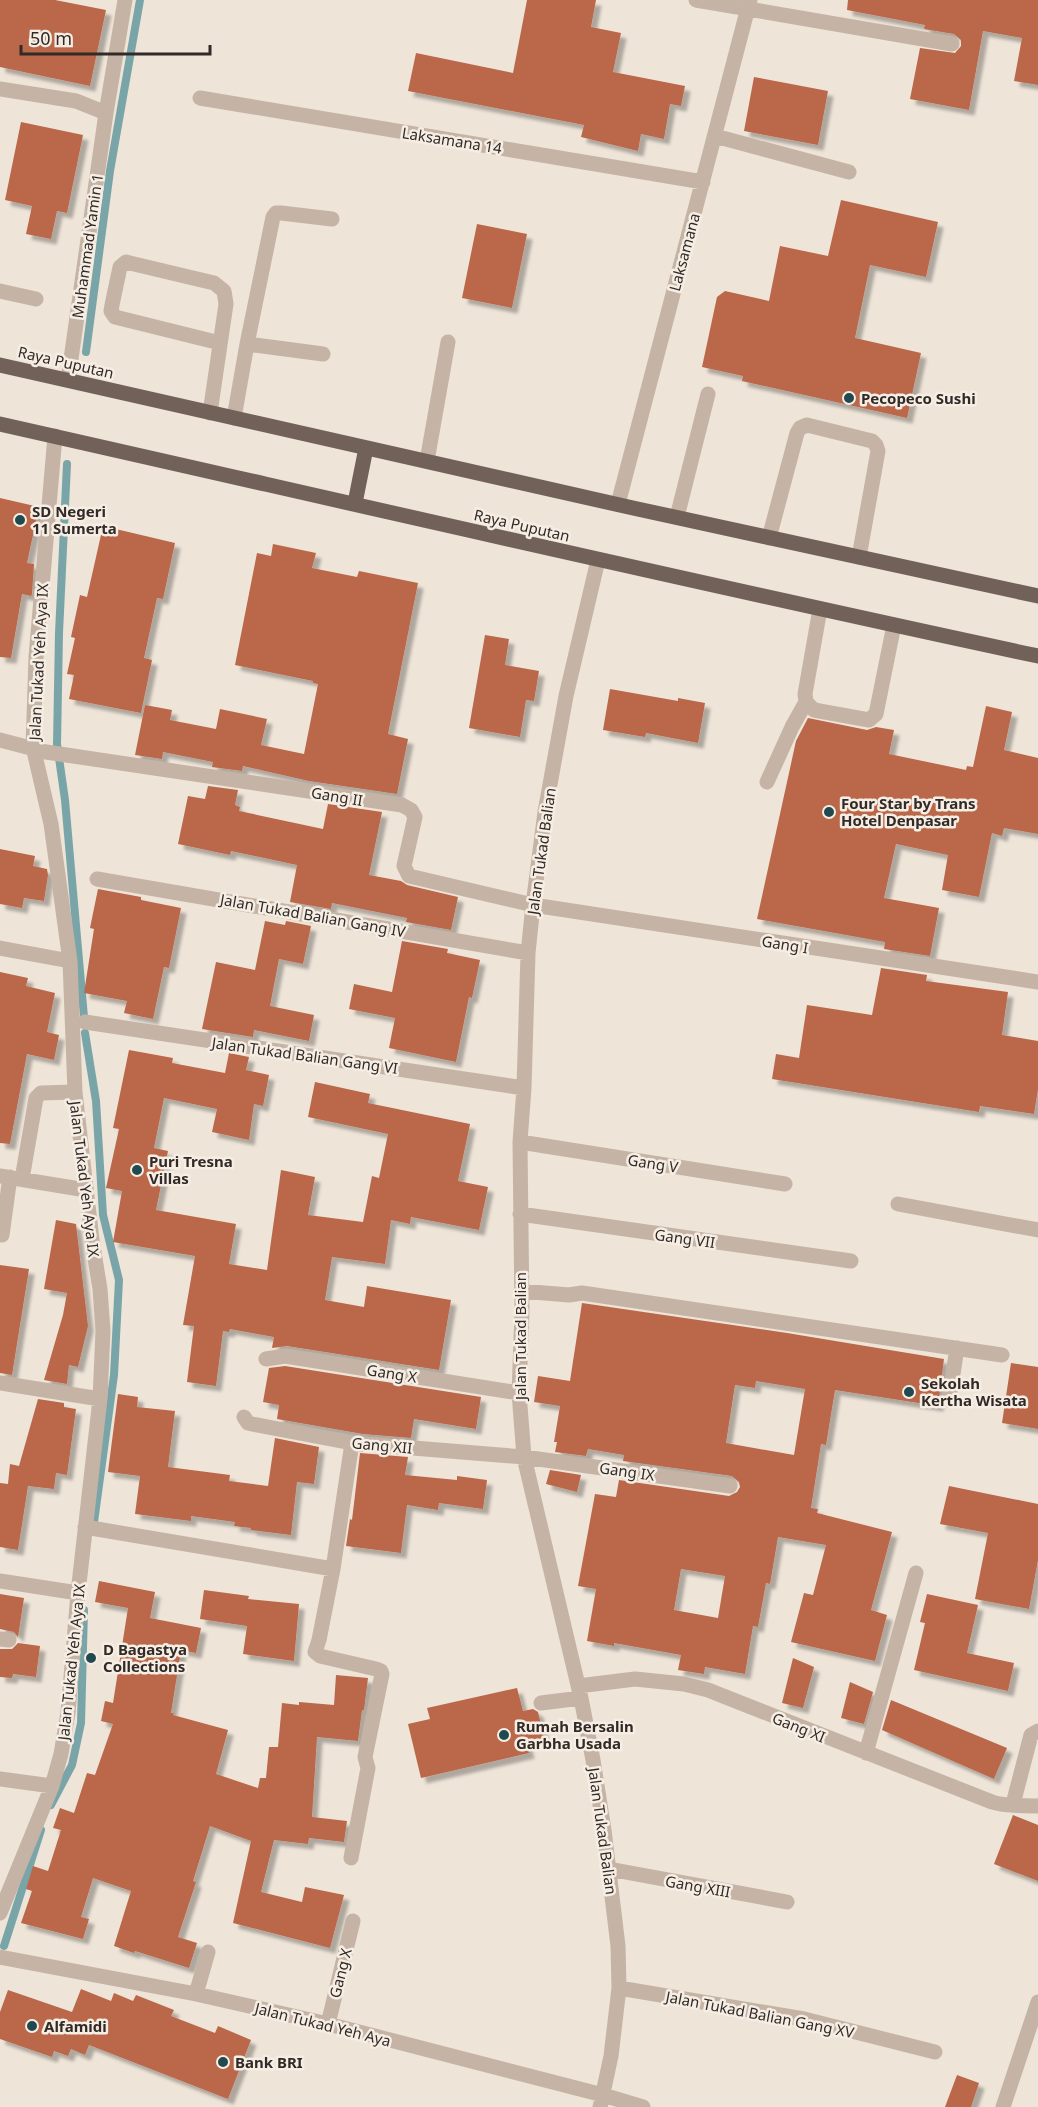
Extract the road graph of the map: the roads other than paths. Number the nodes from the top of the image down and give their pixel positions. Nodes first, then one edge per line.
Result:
1 (125, 0) edge
2 (696, 0) edge
3 (749, 5) edge
4 (952, 44) dead end
5 (0, 89) edge
6 (200, 98) dead end
7 (106, 112) junction
8 (715, 136) junction
9 (849, 172) dead end
10 (703, 182) junction
11 (332, 219) dead end
12 (0, 291) edge
13 (36, 299) dead end
14 (448, 342) dead end
15 (220, 343) junction
16 (246, 344) junction
17 (323, 354) dead end
18 (0, 365) edge
19 (68, 380) junction
20 (708, 394) dead end
21 (210, 413) junction
22 (234, 418) junction
23 (0, 424) edge
24 (55, 436) junction
25 (366, 448) junction
26 (427, 461) junction
27 (355, 503) junction
28 (618, 504) junction
29 (677, 517) junction
30 (769, 537) junction
31 (860, 557) junction
32 (598, 560) junction
33 (1037, 593) edge
34 (820, 609) junction
35 (894, 625) junction
36 (1038, 656) edge
37 (806, 702) junction
38 (0, 740) edge
39 (39, 750) junction
40 (767, 782) dead end
41 (97, 879) dead end
42 (533, 905) junction
43 (0, 948) edge
44 (528, 953) junction
45 (70, 962) junction
46 (1038, 982) edge
47 (85, 1022) dead end
48 (524, 1088) junction
49 (75, 1092) junction
50 (520, 1142) junction
51 (11, 1177) edge
52 (785, 1184) dead end
53 (86, 1190) junction
54 (898, 1204) dead end
55 (520, 1214) junction
56 (1038, 1230) edge
57 (2, 1234) dead end
58 (851, 1261) dead end
59 (521, 1291) junction
60 (957, 1348) junction
61 (1002, 1355) dead end
62 (266, 1359) dead end
63 (0, 1383) edge
64 (519, 1393) junction
65 (100, 1399) junction
66 (950, 1400) dead end
67 (244, 1417) dead end
68 (352, 1443) junction
69 (524, 1457) junction
70 (730, 1486) dead end
71 (85, 1527) junction
72 (333, 1569) junction
73 (916, 1573) dead end
74 (0, 1581) edge
75 (78, 1593) junction
76 (579, 1692) junction
77 (541, 1703) dead end
78 (1038, 1731) edge
79 (866, 1754) junction
80 (0, 1779) edge
81 (52, 1786) junction
82 (1013, 1804) junction
83 (1038, 1806) edge
84 (351, 1858) dead end
85 (609, 1869) junction
86 (787, 1902) dead end
87 (0, 1912) edge
88 (353, 1921) dead end
89 (207, 1952) dead end
90 (0, 1957) edge
91 (619, 1988) junction
92 (196, 1994) junction
93 (1038, 2002) edge
94 (328, 2024) junction
95 (935, 2052) dead end
96 (601, 2101) edge
97 (643, 2107) edge
98 (1003, 2107) edge

1 - 7 street, Muhammad Yamin 1
2 - 3 street
3 - 4 street
3 - 8 street, Laksamana
5 - 7 street
6 - 10 street, Laksamana 14
7 - 19 street, Muhammad Yamin 1
8 - 9 street
8 - 10 street, Laksamana
10 - 28 street, Laksamana
11 - 16 street
12 - 13 street
14 - 26 street
15 - 15 street
15 - 21 street
16 - 17 street
16 - 22 street
18 - 19 main road, Raya Puputan
19 - 21 main road, Raya Puputan
20 - 29 street
21 - 22 main road, Raya Puputan
22 - 25 main road, Raya Puputan
23 - 24 main road, Raya Puputan
24 - 27 main road, Raya Puputan
24 - 39 street, Jalan Tukad Yeh Aya IX
25 - 26 main road, Raya Puputan
25 - 27 main road
26 - 28 main road, Raya Puputan
27 - 32 main road, Raya Puputan
28 - 29 main road, Raya Puputan
29 - 30 main road, Raya Puputan
30 - 31 main road, Raya Puputan
30 - 31 street
31 - 33 main road, Raya Puputan
32 - 34 main road, Raya Puputan
32 - 42 street, Jalan Tukad Balian
34 - 35 main road, Raya Puputan
34 - 37 street
35 - 36 main road, Raya Puputan
35 - 37 street
37 - 40 street
38 - 39 street, Gang II
39 - 42 street, Gang II
39 - 45 street, Jalan Tukad Yeh Aya IX
41 - 44 street, Jalan Tukad Balian Gang IV
42 - 44 street, Jalan Tukad Balian
42 - 46 street, Gang I
43 - 45 street
44 - 48 street, Jalan Tukad Balian
45 - 49 street, Jalan Tukad Yeh Aya IX
47 - 48 street, Jalan Tukad Balian Gang VI
48 - 50 street, Jalan Tukad Balian
49 - 51 street
49 - 53 street, Jalan Tukad Yeh Aya IX
50 - 52 street, Gang V
50 - 55 street, Jalan Tukad Balian
51 - 53 street
51 - 57 street
53 - 65 street, Jalan Tukad Yeh Aya IX
54 - 56 street
55 - 58 street, Gang VII
55 - 59 street, Jalan Tukad Balian
59 - 60 street
59 - 64 street, Jalan Tukad Balian
60 - 61 street
60 - 66 street
62 - 64 street, Gang X
63 - 65 street
64 - 69 street, Jalan Tukad Balian
65 - 71 street, Jalan Tukad Yeh Aya IX
67 - 68 street, Gang XII
68 - 69 street, Gang XII
68 - 72 street
69 - 70 street, Gang IX
69 - 76 street, Jalan Tukad Balian
71 - 72 street
71 - 75 street, Jalan Tukad Yeh Aya IX
72 - 84 street
73 - 79 street
74 - 75 street
75 - 81 street, Jalan Tukad Yeh Aya IX
76 - 77 street, Gang XI
76 - 79 street, Gang XI
76 - 85 street, Jalan Tukad Balian
78 - 82 street
79 - 82 street, Gang XI
80 - 81 street
81 - 87 street, Jalan Tukad Yeh Aya IX
82 - 83 street, Gang XI
85 - 86 street, Gang XIII
85 - 91 street, Jalan Tukad Balian
88 - 94 street, Gang X
89 - 92 street
90 - 92 street, Jalan Tukad Yeh Aya
91 - 95 street, Jalan Tukad Balian Gang XV
91 - 96 street, Jalan Tukad Balian
92 - 94 street, Jalan Tukad Yeh Aya
93 - 98 street
94 - 96 street, Jalan Tukad Yeh Aya
96 - 97 street, Jalan Tukad Yeh Aya

